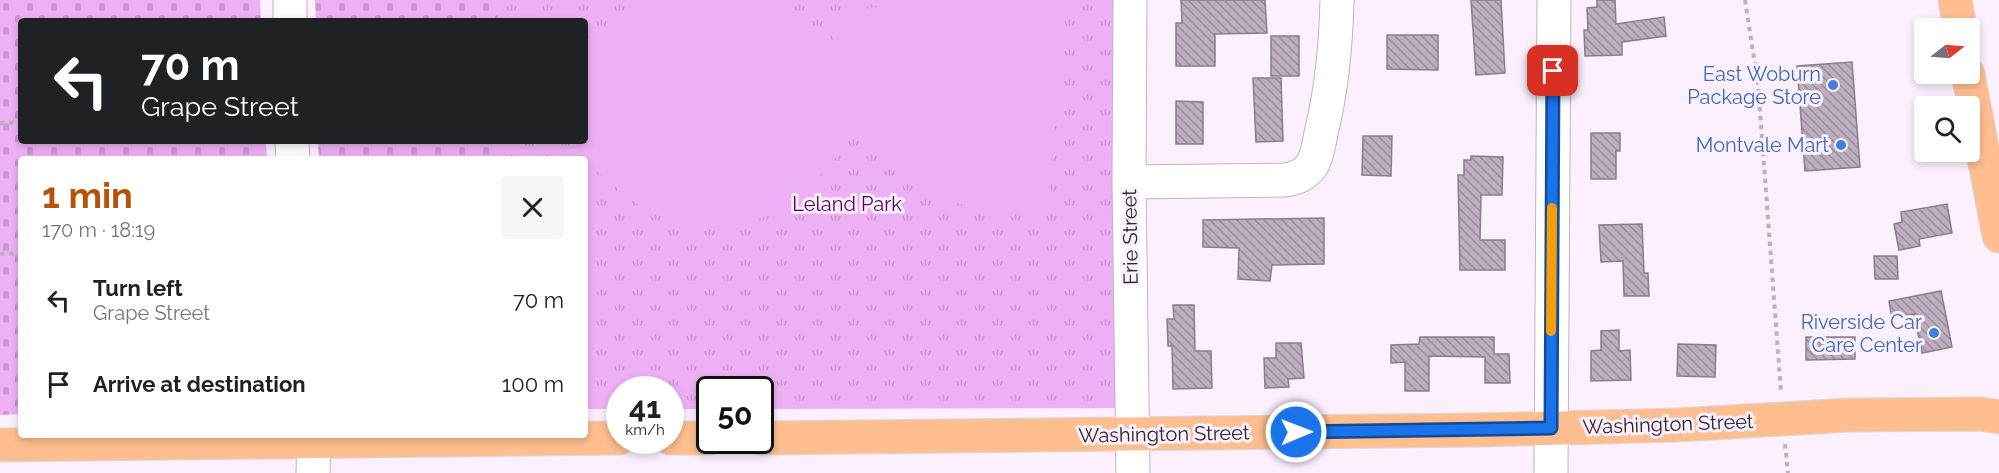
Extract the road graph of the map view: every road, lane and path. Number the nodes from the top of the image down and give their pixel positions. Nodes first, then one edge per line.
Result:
1 (290, 0) edge
2 (1130, 0) edge
3 (1337, 0) edge
4 (1554, 0) edge
5 (1745, 0) edge
6 (1955, 0) edge
7 (290, 18) edge
8 (1958, 18) edge
9 (1970, 84) edge
10 (18, 122) edge
11 (0, 123) edge
12 (1129, 182) junction
13 (1999, 237) edge
14 (18, 253) edge
15 (0, 254) edge
16 (1999, 417) edge
17 (1783, 419) junction
18 (1551, 428) junction
19 (1133, 434) junction
20 (606, 438) edge
21 (774, 438) edge
22 (0, 445) edge
23 (306, 448) edge
24 (1133, 473) edge
25 (1551, 473) edge
26 (1788, 473) edge

1 - 7 street
2 - 12 street, Erie Street
3 - 12 street
4 - 18 street
5 - 17 path
6 - 8 main road
9 - 13 main road
10 - 11 path
12 - 19 street, Erie Street
14 - 15 path
16 - 17 main road, Washington Street
17 - 18 main road, Washington Street
17 - 26 path
18 - 19 main road, Washington Street
18 - 25 street
19 - 21 main road, Washington Street
19 - 24 street, Erie Street
20 - 23 main road
22 - 23 main road

